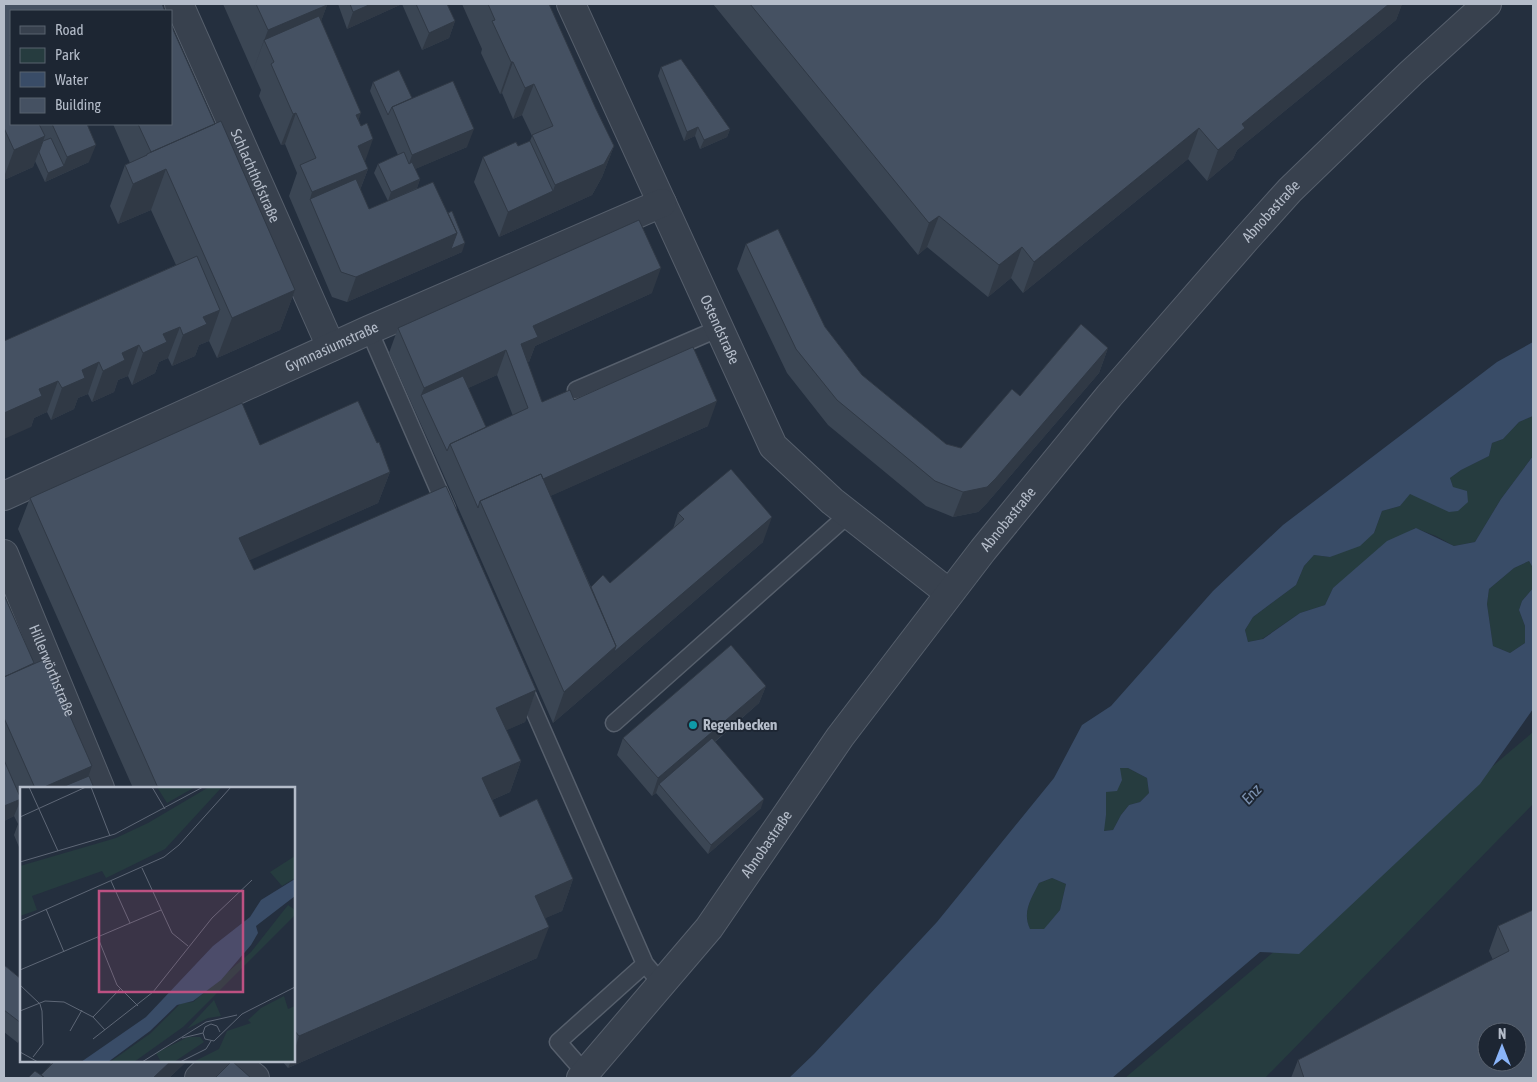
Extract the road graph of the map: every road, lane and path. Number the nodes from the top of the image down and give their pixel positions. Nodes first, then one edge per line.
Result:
1 (179, 4) edge
2 (571, 4) edge
3 (1487, 4) edge
4 (662, 203) junction
5 (720, 328) junction
6 (369, 330) junction
7 (332, 347) junction
8 (576, 390) dead end
9 (4, 496) edge
10 (849, 514) junction
11 (452, 523) edge
12 (4, 554) edge
13 (949, 593) junction
14 (516, 669) edge
15 (614, 723) dead end
16 (100, 787) edge
17 (653, 974) junction
18 (216, 1062) edge
19 (235, 1062) edge
20 (583, 1076) edge
21 (199, 1078) edge
22 (255, 1078) edge

1 - 7 street, Schlachthofstraße
2 - 4 street, Ostendstraße
3 - 13 street, Abnobastraße
4 - 5 street, Ostendstraße
4 - 6 street, Gymnasiumstraße
5 - 8 lane
5 - 10 street, Ostendstraße
6 - 7 street, Gymnasiumstraße
6 - 11 lane
7 - 9 street, Gymnasiumstraße
10 - 13 street, Ostendstraße
10 - 15 lane
12 - 16 street, Hillerwörthstraße
13 - 17 street, Abnobastraße
14 - 17 lane
17 - 20 street, Abnobastraße
17 - 20 lane
18 - 21 street
19 - 22 street

